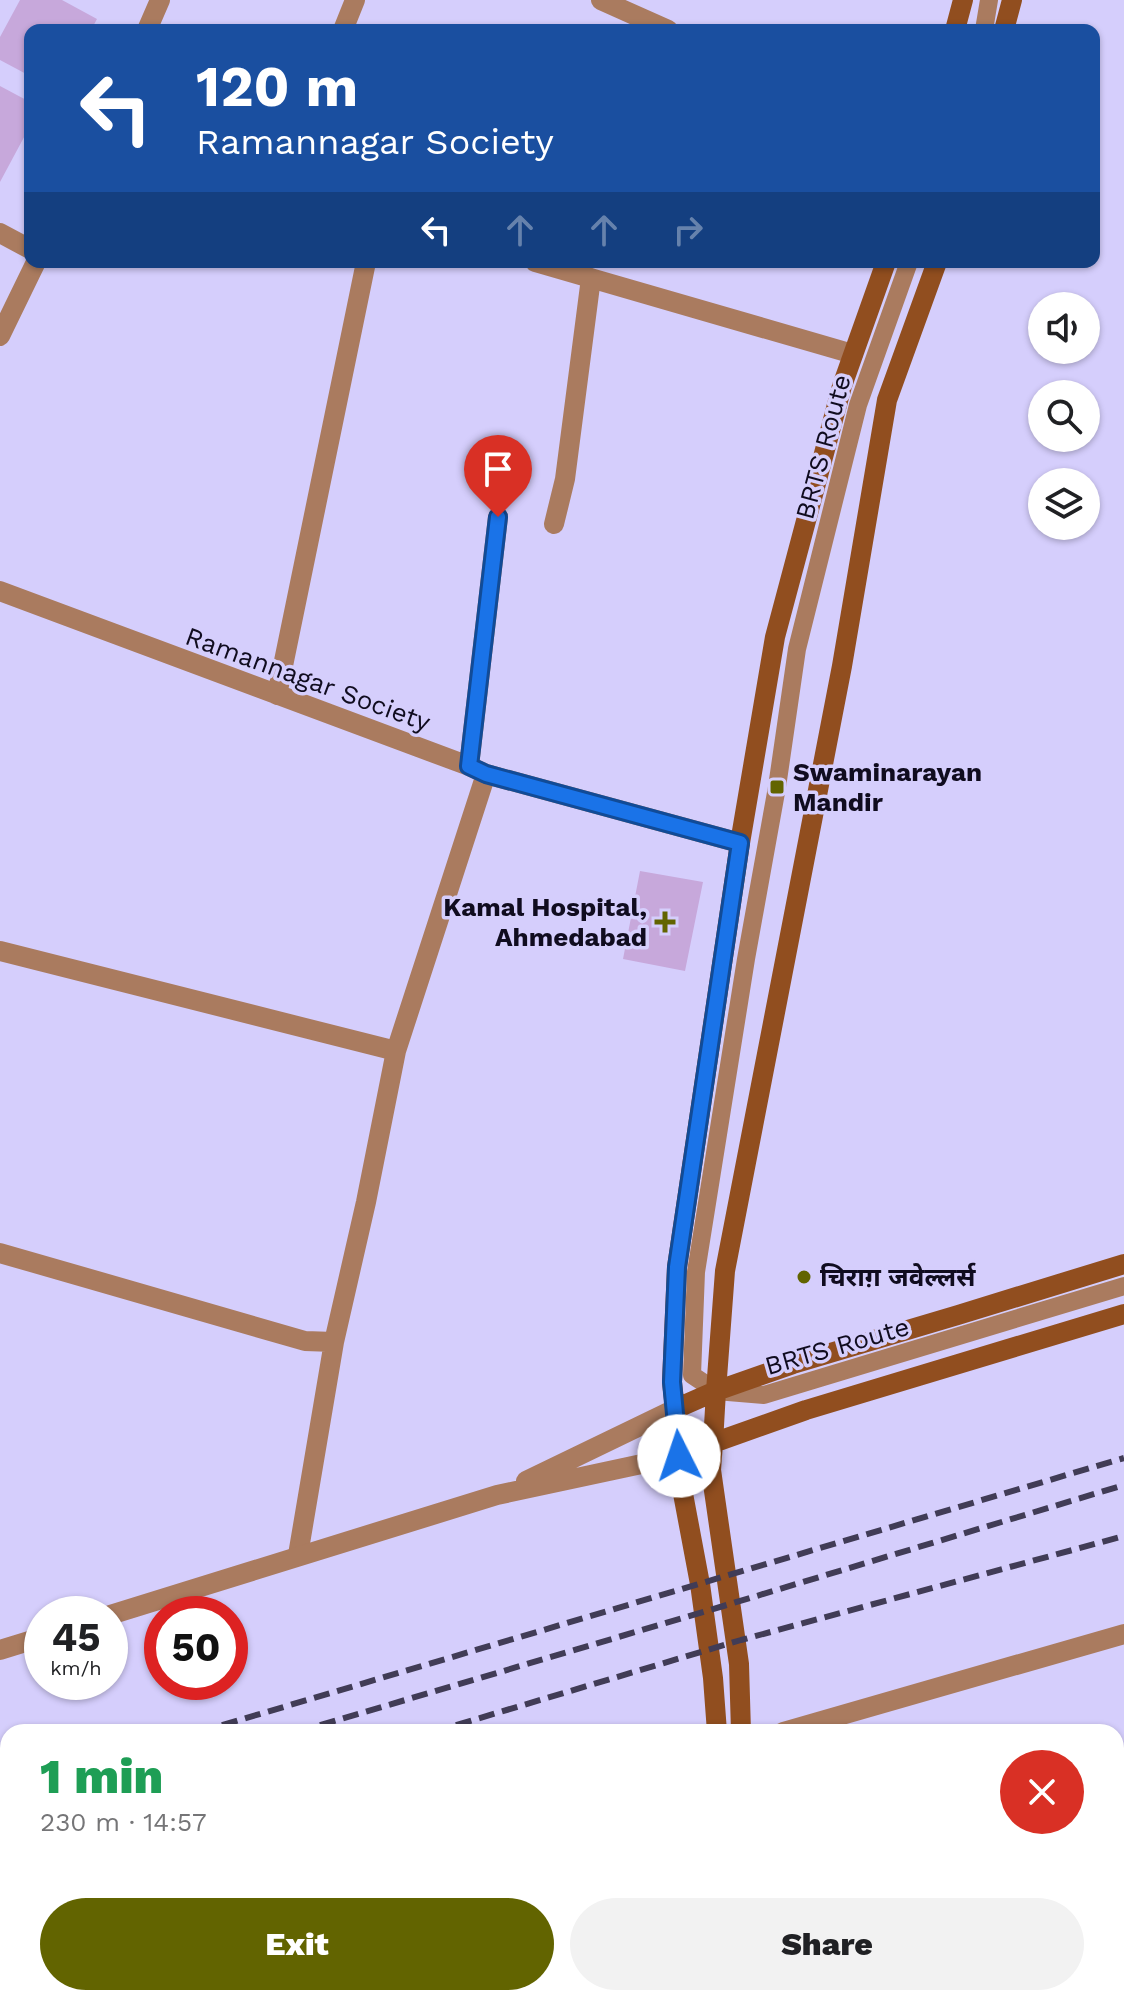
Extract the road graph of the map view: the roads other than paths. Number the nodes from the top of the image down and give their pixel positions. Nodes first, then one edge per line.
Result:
1 (355, 0) edge
2 (601, 0) edge
3 (963, 0) edge
4 (989, 0) edge
5 (1012, 0) edge
6 (152, 3) edge
7 (148, 24) edge
8 (345, 24) edge
9 (655, 24) edge
10 (957, 24) edge
11 (985, 24) edge
12 (1006, 24) edge
13 (0, 233) edge
14 (24, 246) edge
15 (33, 268) edge
16 (365, 268) edge
17 (556, 268) edge
18 (884, 268) edge
19 (907, 268) edge
20 (935, 268) edge
21 (591, 278) junction
22 (0, 335) edge
23 (853, 354) junction
24 (498, 517) dead end
25 (554, 524) dead end
26 (0, 591) edge
27 (277, 695) junction
28 (477, 770) junction
29 (740, 843) junction
30 (0, 951) edge
31 (396, 1051) junction
32 (0, 1253) edge
33 (1124, 1264) edge
34 (1124, 1286) edge
35 (1124, 1314) edge
36 (334, 1342) junction
37 (716, 1391) junction
38 (675, 1409) junction
39 (713, 1443) junction
40 (679, 1456) junction
41 (497, 1495) junction
42 (298, 1555) junction
43 (128, 1609) edge
44 (1124, 1634) edge
45 (24, 1643) edge
46 (0, 1650) edge
47 (716, 1724) edge
48 (741, 1724) edge
49 (811, 1724) edge

1 - 8 street
2 - 9 street
3 - 10 main road
4 - 11 lane
5 - 12 main road
6 - 7 street
13 - 14 street
15 - 22 street
16 - 27 street
17 - 21 street
18 - 23 main road
19 - 37 lane, BRTS Route
20 - 37 main road
21 - 23 street
21 - 25 street
23 - 29 main road
24 - 28 street
26 - 27 street, Ramannagar Society
27 - 28 street, Ramannagar Society
28 - 29 street, Ramannagar Society
28 - 31 street
29 - 38 main road
30 - 31 street
31 - 36 street
32 - 36 street
33 - 37 main road
34 - 37 lane, BRTS Route
35 - 39 main road
36 - 42 street
37 - 38 main road
37 - 39 main road
38 - 40 main road
38 - 41 street
39 - 40 main road
39 - 48 main road
40 - 41 street
40 - 47 main road
41 - 42 street
42 - 43 street
44 - 49 street
45 - 46 street

